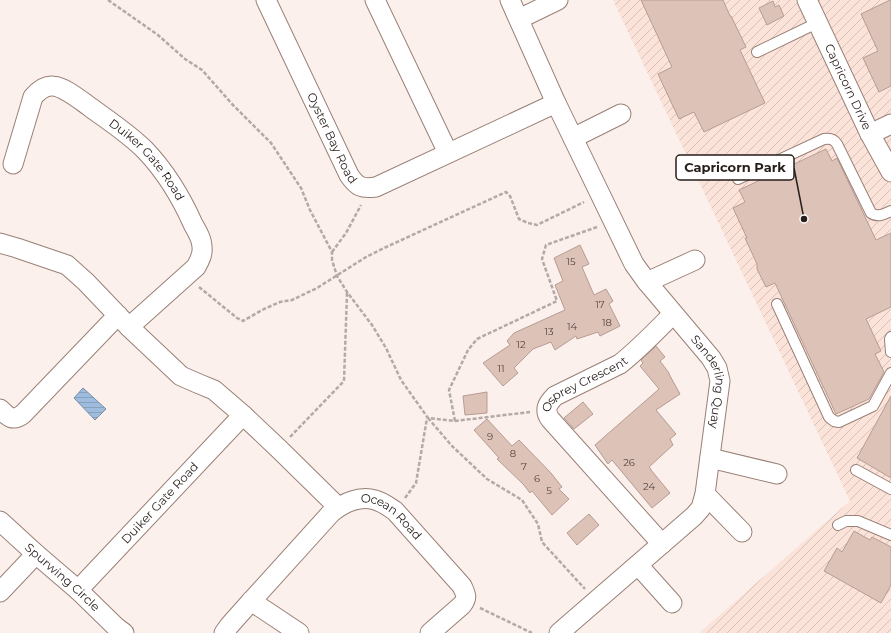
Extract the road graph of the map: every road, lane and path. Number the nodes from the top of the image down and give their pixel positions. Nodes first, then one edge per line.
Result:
1 (266, 0) edge
2 (375, 0) edge
3 (510, 0) edge
4 (558, 0) edge
5 (806, 0) edge
6 (111, 1) edge
7 (519, 19) junction
8 (818, 23) junction
9 (757, 52) dead end
10 (556, 103) junction
11 (621, 114) dead end
12 (891, 124) edge
13 (870, 134) junction
14 (573, 138) junction
15 (448, 153) junction
16 (13, 164) dead end
17 (891, 172) edge
18 (738, 179) dead end
19 (367, 188) junction
20 (600, 194) junction
21 (891, 211) edge
22 (613, 221) junction
23 (0, 243) edge
24 (332, 252) junction
25 (696, 260) dead end
26 (186, 276) junction
27 (337, 276) junction
28 (648, 282) junction
29 (347, 292) junction
30 (777, 304) dead end
31 (674, 314) junction
32 (124, 321) junction
33 (891, 337) edge
34 (891, 352) edge
35 (891, 373) edge
36 (0, 410) edge
37 (546, 410) junction
38 (243, 415) junction
39 (428, 418) junction
40 (455, 421) junction
41 (279, 448) junction
42 (710, 458) junction
43 (856, 470) dead end
44 (777, 474) dead end
45 (891, 489) edge
46 (705, 494) junction
47 (338, 507) junction
48 (395, 512) junction
49 (0, 521) edge
50 (838, 525) dead end
51 (742, 532) dead end
52 (891, 535) edge
53 (662, 544) junction
54 (36, 554) junction
55 (638, 565) junction
56 (78, 590) junction
57 (0, 592) edge
58 (465, 601) junction
59 (251, 602) junction
60 (596, 602) junction
61 (672, 603) dead end
62 (117, 631) edge
63 (224, 633) edge
64 (299, 633) edge
65 (430, 633) edge
66 (532, 633) edge
67 (559, 633) edge

1 - 19 street, Oyster Bay Road
2 - 15 street
3 - 7 street
4 - 7 street
5 - 8 street, Capricorn Drive
6 - 24 path
7 - 10 street
8 - 9 lane
8 - 13 street, Capricorn Drive
10 - 14 street
10 - 15 street, Oyster Bay Road
11 - 14 street
12 - 13 street
13 - 17 street, Capricorn Drive
14 - 20 street
15 - 19 street, Oyster Bay Road
16 - 26 street, Duiker Gate Road
18 - 21 lane
19 - 24 path
20 - 22 street
20 - 27 path
22 - 28 street
22 - 40 path
23 - 32 street
24 - 27 path
25 - 28 street
26 - 27 path
26 - 32 street, Duiker Gate Road
27 - 29 path
28 - 31 street
29 - 39 path
29 - 41 path
30 - 35 lane
31 - 37 street, Osprey Crescent
31 - 42 street, Sanderling Quay
32 - 36 street, Duiker Gate Road
32 - 38 street
33 - 34 lane
37 - 40 path
37 - 53 street, Osprey Crescent
38 - 41 street
38 - 56 street, Duiker Gate Road
39 - 40 path
39 - 48 path
39 - 60 path
41 - 47 street
42 - 44 street
42 - 46 street, Sanderling Quay
43 - 45 lane
46 - 51 street
46 - 53 street, Sanderling Quay
47 - 48 street, Ocean Road
47 - 59 street, Ocean Road
48 - 58 street, Ocean Road
49 - 54 street, Spurwing Circle
50 - 52 lane
53 - 55 street, Sanderling Quay
54 - 56 street, Spurwing Circle
54 - 57 street
55 - 60 street, Sanderling Quay
55 - 61 street
56 - 62 street, Spurwing Circle
58 - 65 street
58 - 66 path
59 - 63 street, Ocean Road
59 - 64 street
60 - 67 street, Sanderling Quay

